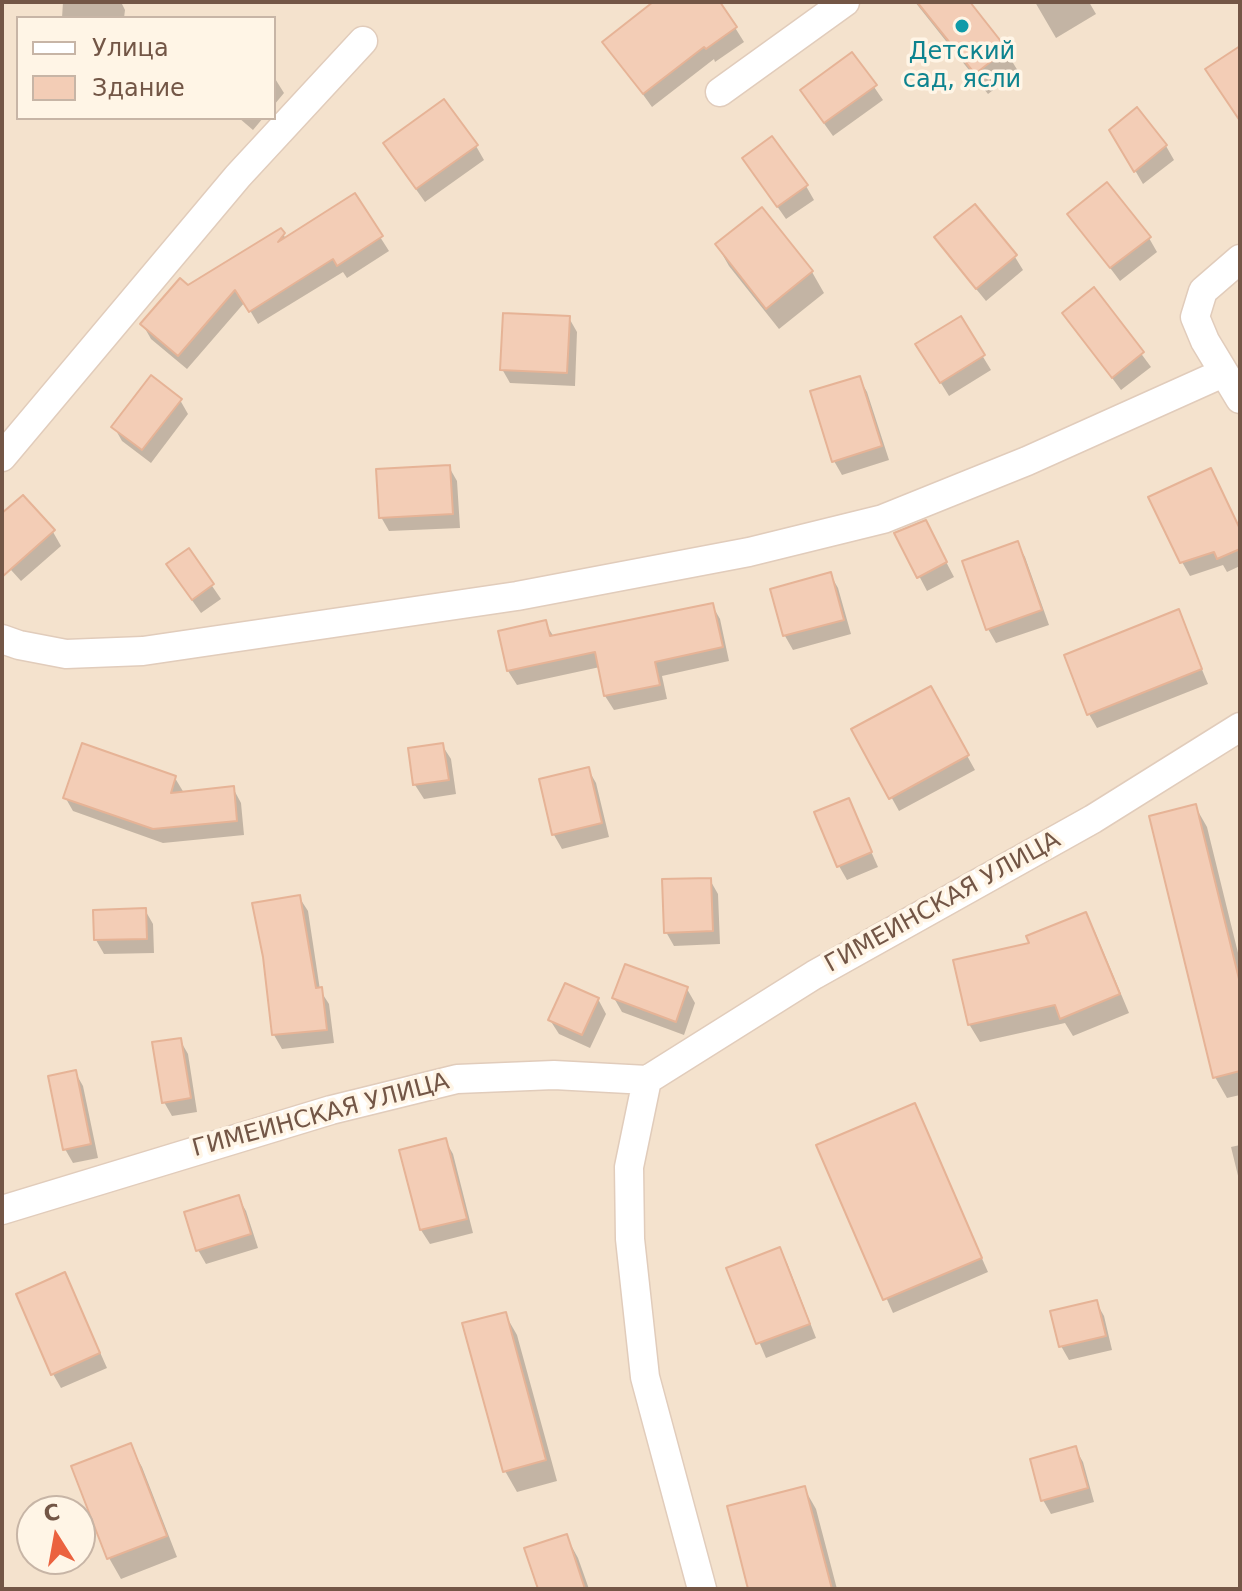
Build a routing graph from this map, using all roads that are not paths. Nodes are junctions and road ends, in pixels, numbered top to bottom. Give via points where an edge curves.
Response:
1 (845, 2) edge
2 (363, 41) dead end
3 (720, 92) dead end
4 (1240, 259) edge
5 (1223, 373) junction
6 (1240, 399) edge
7 (2, 457) edge
8 (2, 639) edge
9 (1240, 727) edge
10 (647, 1080) junction
11 (2, 1210) edge
12 (702, 1589) edge

1 - 3 street
2 - 7 street via 238,176
4 - 5 street via 1203,291 1195,317
5 - 6 street
5 - 8 street via 883,519 749,552 517,596 143,651 66,654
9 - 10 street, ГИМЕИНСКАЯ УЛИЦА via 1080,827 814,975
10 - 11 street, ГИМЕИНСКАЯ УЛИЦА via 554,1075 457,1079 331,1110
10 - 12 street via 629,1167 630,1239 645,1377

